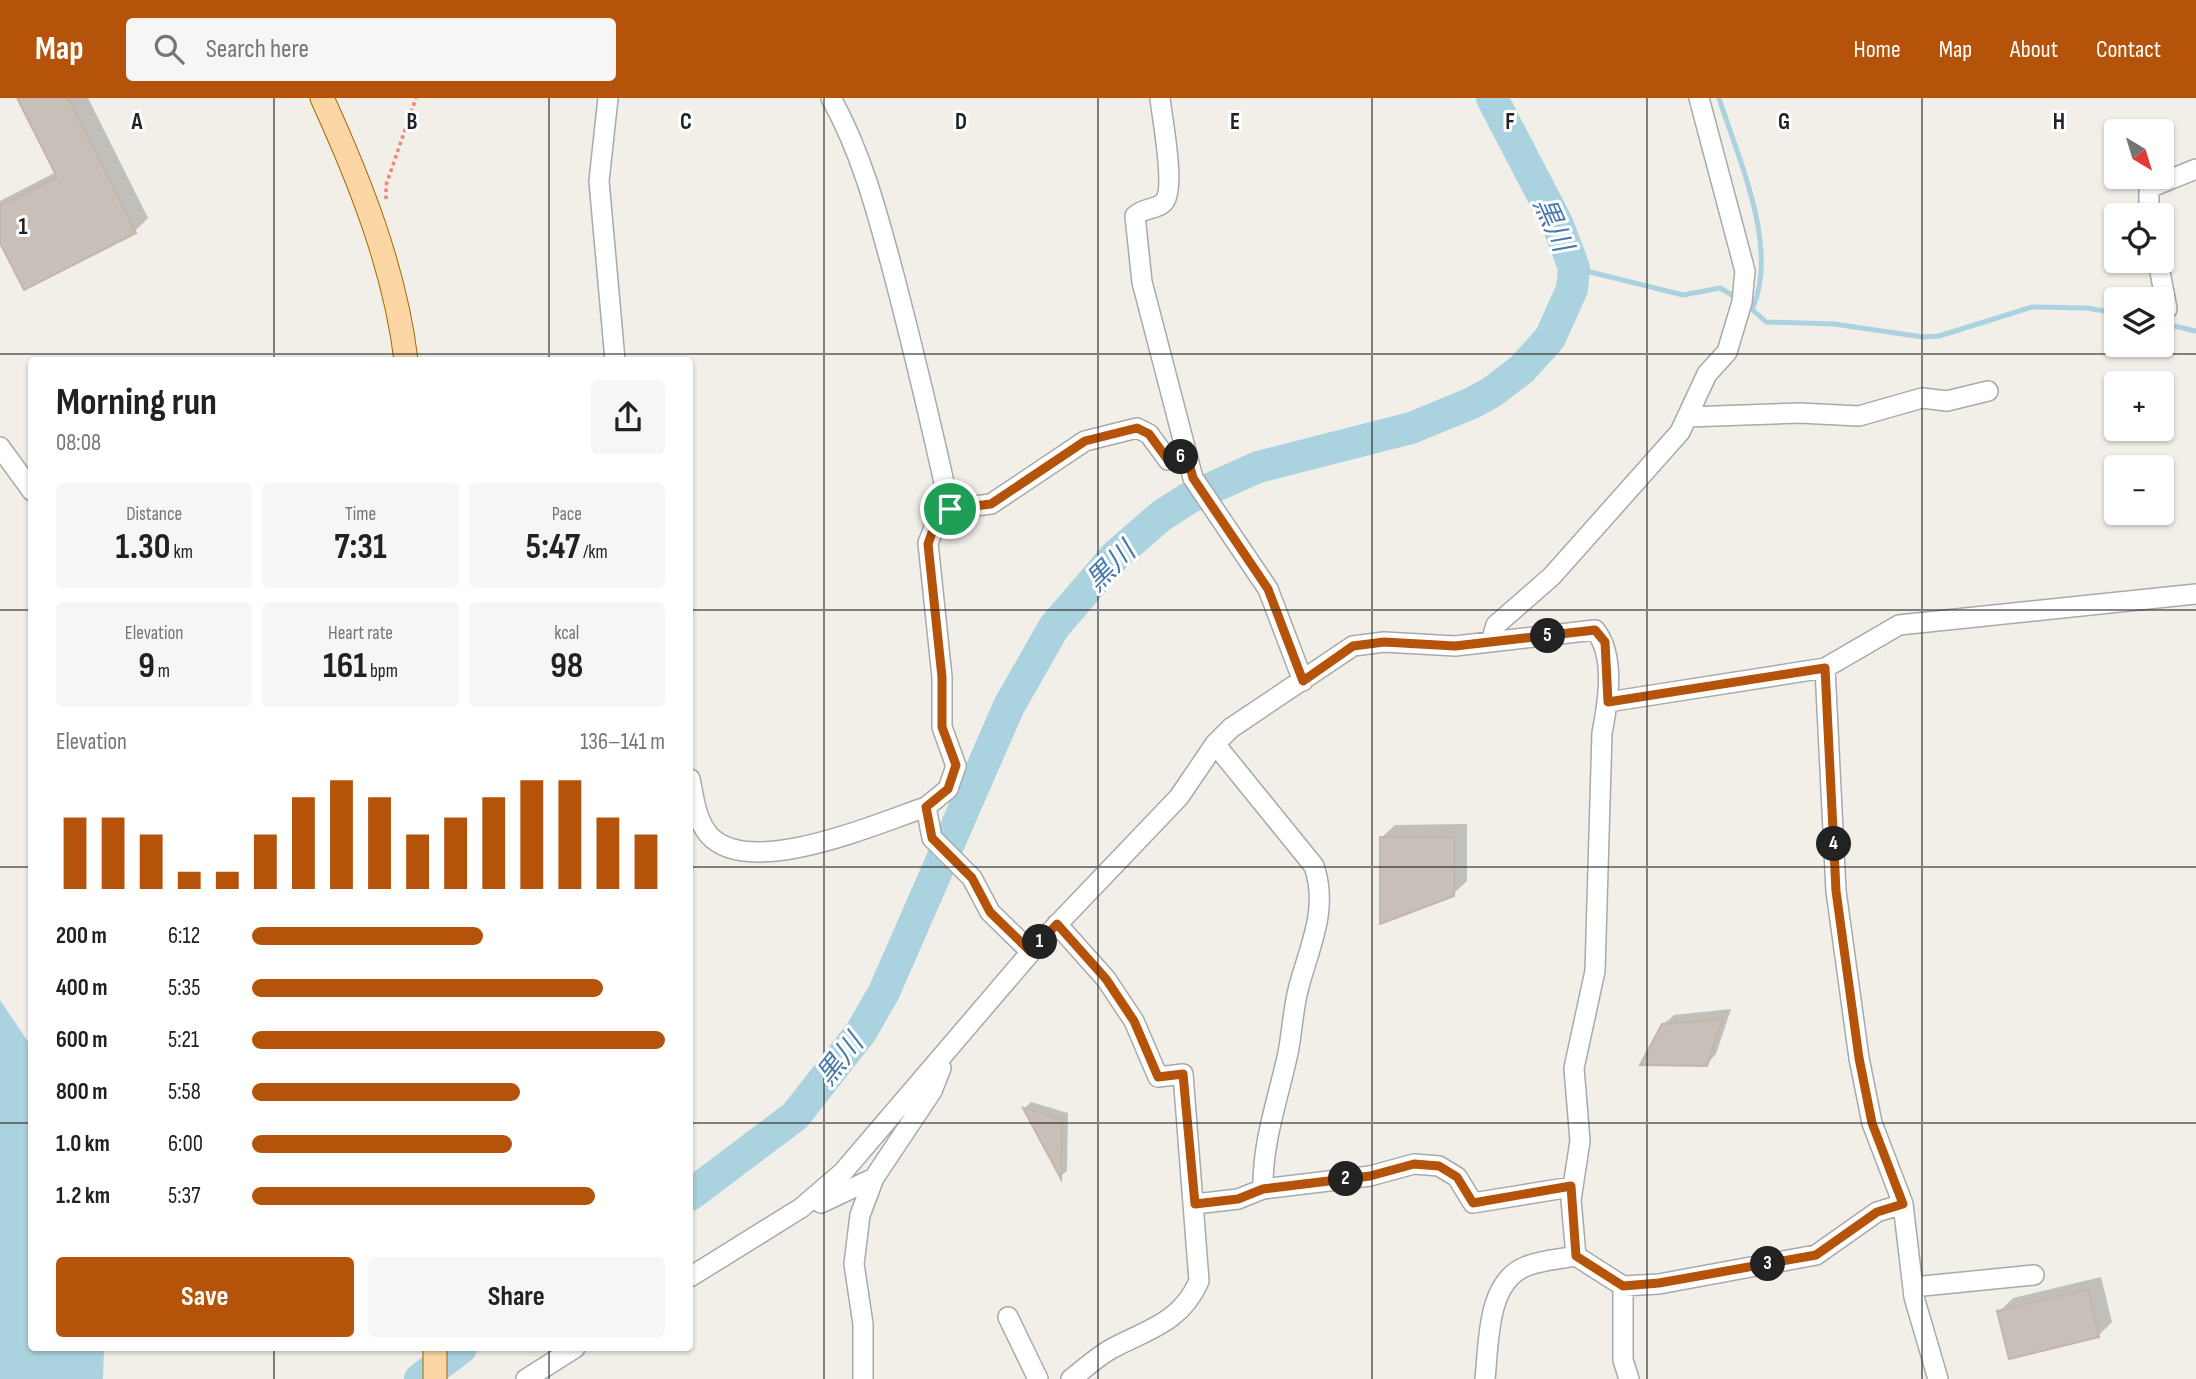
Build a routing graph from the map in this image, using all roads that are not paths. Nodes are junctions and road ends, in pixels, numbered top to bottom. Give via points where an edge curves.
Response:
1 (322, 98) edge
2 (608, 98) edge
3 (831, 98) edge
4 (1160, 98) edge
5 (1699, 98) edge
6 (2196, 169) edge
7 (2149, 203) edge
8 (405, 357) edge
9 (615, 357) edge
10 (1988, 391) dead end
11 (1687, 418) junction
12 (0, 447) edge
13 (1187, 456) junction
14 (28, 486) edge
15 (950, 509) junction
16 (2196, 594) edge
17 (1490, 642) junction
18 (1825, 668) junction
19 (1303, 681) junction
20 (1608, 702) junction
21 (1215, 744) junction
22 (693, 792) edge
23 (926, 807) junction
24 (1057, 924) junction
25 (1031, 952) junction
26 (938, 1063) junction
27 (874, 1178) junction
28 (1571, 1186) junction
29 (1263, 1189) junction
30 (814, 1197) junction
31 (1195, 1204) junction
32 (1903, 1204) junction
33 (1576, 1256) junction
34 (693, 1275) edge
35 (2034, 1275) dead end
36 (1623, 1286) junction
37 (1913, 1287) junction
38 (1008, 1317) dead end
39 (435, 1351) edge
40 (570, 1351) edge
41 (435, 1379) edge
42 (526, 1379) edge
43 (863, 1379) edge
44 (1038, 1379) edge
45 (1071, 1379) edge
46 (1485, 1379) edge
47 (1629, 1379) edge
48 (1938, 1379) edge

1 - 8 main road via 359,179 382,253
2 - 9 street via 599,181
3 - 15 street via 853,139 869,186 927,399
4 - 13 street via 1167,198 1159,206 1138,212 1135,221 1142,282
5 - 11 street via 1741,253 1745,287 1727,352 1707,374
6 - 7 street via 2149,188
10 - 11 street via 1947,401 1922,398 1859,416 1799,413
11 - 17 street via 1680,432 1552,576 1496,625
12 - 14 street
13 - 15 street via 1168,460 1149,434 1137,428 1085,441 991,504
13 - 19 street via 1193,478 1268,589
15 - 23 street via 935,524 928,544 942,677 942,727 956,765 948,789
16 - 18 street via 1899,625
17 - 19 street via 1353,646
17 - 20 street via 1595,630 1605,642
18 - 20 street
18 - 32 street via 1836,891 1859,1058 1872,1123
19 - 21 street via 1231,728
20 - 28 street via 1602,733 1595,971 1574,1068 1580,1140
21 - 24 street via 1179,797
21 - 29 street via 1314,866 1321,886 1320,914 1262,1155
22 - 23 street via 708,834 719,843 746,851 793,848
23 - 25 street via 932,838 972,878 990,912
24 - 25 street
24 - 31 street via 1106,979 1134,1021 1158,1077 1183,1074
25 - 26 street
26 - 27 street via 942,1070 932,1091
26 - 30 street via 843,1172
27 - 30 street via 821,1203
27 - 43 street via 860,1215 854,1264 863,1324
28 - 29 street via 1473,1203 1457,1177 1439,1166 1414,1164 1370,1176
28 - 33 street
29 - 31 street via 1238,1199
30 - 34 street
31 - 45 street via 1199,1281 1194,1292 1166,1323 1109,1350
32 - 36 street via 1877,1212 1816,1255
32 - 37 street
33 - 36 street
33 - 46 street via 1526,1266 1511,1276 1498,1294
35 - 37 street
36 - 47 street via 1623,1360
37 - 48 street
38 - 44 street
39 - 41 main road
40 - 42 street

